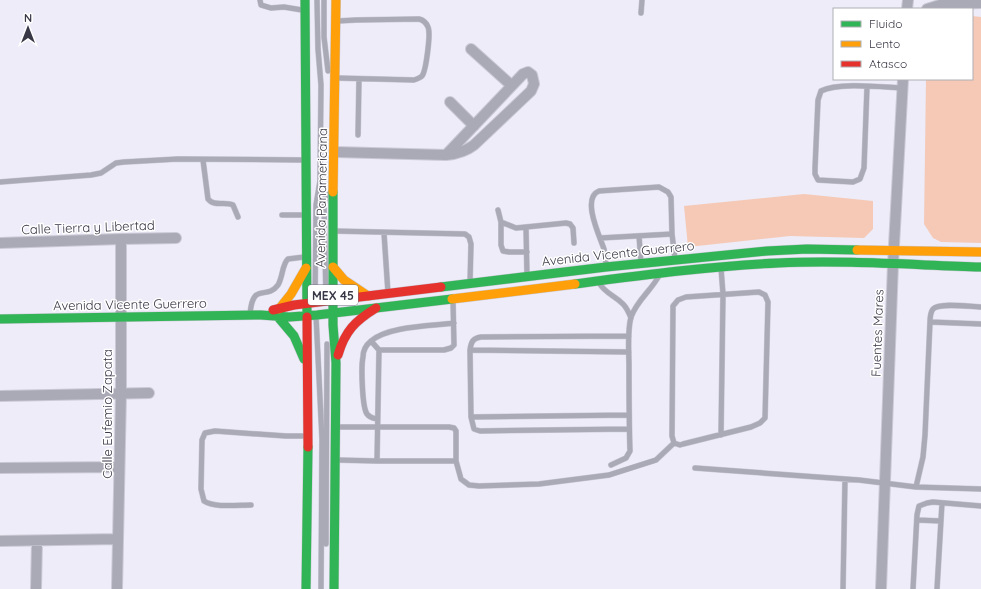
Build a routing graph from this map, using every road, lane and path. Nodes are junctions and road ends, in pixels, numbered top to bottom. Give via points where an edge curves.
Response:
1 (260, 0) edge
2 (305, 0) edge
3 (317, 0) edge
4 (324, 0) edge
5 (336, 0) edge
6 (642, 0) edge
7 (981, 3) edge
8 (930, 8) edge
9 (305, 10) junction
10 (641, 13) dead end
11 (336, 21) junction
12 (472, 49) dead end
13 (336, 78) junction
14 (359, 79) junction
15 (902, 84) edge
16 (511, 85) junction
17 (867, 87) junction
18 (450, 102) dead end
19 (474, 126) junction
20 (358, 135) dead end
21 (335, 152) junction
22 (446, 155) junction
23 (203, 160) junction
24 (305, 160) junction
25 (0, 182) edge
26 (498, 210) dead end
27 (282, 215) dead end
28 (306, 215) junction
29 (238, 216) dead end
30 (501, 222) junction
31 (526, 228) junction
32 (333, 231) junction
33 (384, 233) junction
34 (672, 234) junction
35 (639, 236) junction
36 (176, 238) dead end
37 (600, 238) junction
38 (121, 239) junction
39 (0, 243) edge
40 (574, 244) dead end
41 (894, 250) junction
42 (527, 252) junction
43 (981, 252) edge
44 (307, 257) junction
45 (675, 260) junction
46 (642, 264) junction
47 (893, 264) junction
48 (307, 267) junction
49 (333, 267) junction
50 (606, 267) junction
51 (721, 267) junction
52 (981, 267) edge
53 (660, 274) junction
54 (527, 277) junction
55 (598, 281) junction
56 (470, 284) junction
57 (388, 294) junction
58 (723, 294) junction
59 (368, 296) junction
60 (453, 299) junction
61 (329, 300) junction
62 (311, 303) junction
63 (981, 307) edge
64 (376, 308) junction
65 (278, 313) junction
66 (330, 313) junction
67 (250, 315) junction
68 (311, 315) junction
69 (120, 317) junction
70 (631, 318) junction
71 (0, 319) edge
72 (930, 322) junction
73 (454, 323) junction
74 (981, 324) edge
75 (327, 325) dead end
76 (629, 336) junction
77 (327, 341) dead end
78 (371, 341) junction
79 (379, 350) junction
80 (470, 350) junction
81 (629, 352) junction
82 (336, 363) junction
83 (307, 366) junction
84 (120, 393) junction
85 (149, 393) dead end
86 (0, 396) edge
87 (629, 415) junction
88 (471, 416) junction
89 (377, 419) junction
90 (335, 427) junction
91 (377, 427) junction
92 (629, 429) junction
93 (721, 435) junction
94 (308, 436) junction
95 (674, 442) junction
96 (335, 460) junction
97 (377, 461) junction
98 (456, 461) junction
99 (611, 465) dead end
100 (119, 467) junction
101 (0, 468) edge
102 (695, 468) dead end
103 (845, 479) junction
104 (885, 484) junction
105 (916, 487) junction
106 (981, 489) edge
107 (942, 503) junction
108 (250, 505) dead end
109 (981, 506) edge
110 (917, 520) junction
111 (941, 521) junction
112 (118, 539) junction
113 (0, 541) edge
114 (37, 541) junction
115 (36, 589) edge
116 (117, 589) edge
117 (306, 589) edge
118 (321, 589) edge
119 (326, 589) edge
120 (334, 589) edge
121 (843, 589) edge
122 (881, 589) edge
123 (913, 589) edge
124 (938, 589) edge

1 - 9 lane via 261,5 266,7
2 - 9 main road, Avenida Panamericana / MEX 45
3 - 62 lane via 321,85 320,181 316,205
4 - 61 lane via 324,37 329,87 328,183 324,205
5 - 11 main road, Avenida Panamericana / MEX 45
6 - 10 lane
7 - 8 street via 943,4
9 - 24 main road, Avenida Panamericana / MEX 45
11 - 13 main road, Avenida Panamericana / MEX 45
11 - 14 lane via 419,19 428,26 425,68 422,76 414,80
12 - 16 street
13 - 14 lane
13 - 21 main road, Avenida Panamericana / MEX 45
14 - 20 lane
15 - 17 lane
15 - 41 street, Fuentes Mares
16 - 19 street
16 - 22 street via 523,74 528,72 532,75 534,84 531,91 474,145 459,154
17 - 17 lane via 829,88 821,91 815,168 818,180 853,182 860,179 864,168
18 - 19 street
19 - 22 street
21 - 22 street
21 - 32 main road, Avenida Panamericana / MEX 45
23 - 24 lane
23 - 25 lane via 124,162 116,163 91,176
23 - 29 lane via 208,199 214,204 234,205
24 - 28 main road, Avenida Panamericana / MEX 45
26 - 30 lane
27 - 28 lane
28 - 44 main road, Avenida Panamericana / MEX 45
30 - 31 lane via 516,228
30 - 42 lane via 503,251
31 - 40 lane via 568,224 573,228
31 - 42 lane
32 - 33 lane
32 - 49 main road, Avenida Panamericana / MEX 45
33 - 56 lane via 465,234 471,244
33 - 57 lane
34 - 35 lane
34 - 37 lane via 671,197 664,189 659,187 600,190 592,199 595,227
34 - 45 lane
35 - 37 lane
35 - 46 lane
36 - 38 street, Calle Tierra y Libertad
37 - 50 lane
38 - 39 street, Calle Tierra y Libertad
38 - 69 street, Calle Eufemio Zapata
41 - 43 main road, Avenida Vicente Guerrero
41 - 45 main road, Avenida Vicente Guerrero via 787,250
41 - 47 street, Fuentes Mares
42 - 54 lane
44 - 48 main road, Avenida Panamericana / MEX 45
44 - 67 lane via 288,258 277,286 256,295 252,300
45 - 46 main road, Avenida Vicente Guerrero
46 - 50 main road, Avenida Vicente Guerrero
47 - 51 main road, Avenida Vicente Guerrero via 798,262
47 - 52 main road, Avenida Vicente Guerrero
47 - 104 street, Fuentes Mares
48 - 62 main road, Avenida Panamericana / MEX 45
48 - 65 main road
49 - 59 main road via 342,280
49 - 61 main road, Avenida Panamericana / MEX 45
50 - 54 main road, Avenida Vicente Guerrero
51 - 53 main road, Avenida Vicente Guerrero
51 - 58 lane
53 - 55 main road, Avenida Vicente Guerrero
53 - 70 lane
54 - 56 main road, Avenida Vicente Guerrero
55 - 60 main road, Avenida Vicente Guerrero
55 - 70 lane via 604,290 622,303
56 - 57 main road, Avenida Vicente Guerrero
57 - 59 main road, Avenida Vicente Guerrero
58 - 93 lane
58 - 93 lane via 762,292 767,297 768,307 765,418 757,425
58 - 95 lane via 686,297 678,300 673,306
59 - 61 main road, Avenida Vicente Guerrero
60 - 64 main road, Avenida Vicente Guerrero
60 - 73 lane
61 - 62 main road, Avenida Vicente Guerrero
61 - 66 main road, Avenida Panamericana / MEX 45
62 - 65 main road, Avenida Vicente Guerrero
62 - 68 main road, Avenida Panamericana / MEX 45
63 - 72 lane via 936,307
64 - 66 main road, Avenida Vicente Guerrero
64 - 82 main road via 361,316 348,330 341,342
65 - 67 main road, Avenida Vicente Guerrero
65 - 68 main road, Avenida Vicente Guerrero
65 - 83 main road via 298,342
66 - 68 main road, Avenida Vicente Guerrero
66 - 75 lane
66 - 82 main road, Avenida Panamericana / MEX 45
67 - 69 main road, Avenida Vicente Guerrero
68 - 83 main road, Avenida Panamericana / MEX 45
68 - 118 lane via 322,439
69 - 71 main road, Avenida Vicente Guerrero
69 - 84 street, Calle Eufemio Zapata
70 - 76 lane
72 - 74 lane
72 - 105 lane via 925,435
73 - 78 lane via 396,330
73 - 79 lane via 454,345 451,348
76 - 80 lane via 481,336 473,340
76 - 81 lane
77 - 119 lane
78 - 79 lane
78 - 89 lane via 362,357 364,404 370,418
79 - 89 lane
80 - 81 lane
80 - 88 lane
81 - 87 lane
82 - 90 main road, Avenida Panamericana / MEX 45
83 - 94 main road, Avenida Panamericana / MEX 45
84 - 85 street
84 - 86 street
84 - 100 street, Calle Eufemio Zapata
87 - 88 lane
87 - 92 lane
88 - 92 lane via 474,428 480,431
89 - 91 lane
90 - 91 lane
90 - 96 main road, Avenida Panamericana / MEX 45
91 - 97 lane
91 - 98 lane via 454,428
92 - 99 lane via 630,451 626,458
93 - 95 lane via 683,444
94 - 108 lane via 214,431 205,433 202,440 201,489 204,501 214,505
94 - 117 main road, Avenida Panamericana / MEX 45
95 - 98 lane via 651,463 609,475 539,484 469,485 461,479
96 - 97 lane
96 - 120 main road, Avenida Panamericana / MEX 45
97 - 98 lane
100 - 101 street
100 - 112 street, Calle Eufemio Zapata
102 - 103 lane
103 - 104 lane
103 - 121 lane
104 - 105 lane
104 - 122 street, Fuentes Mares
105 - 106 lane
107 - 109 lane
107 - 110 lane via 922,504 918,510
107 - 111 lane
110 - 111 lane
110 - 123 lane
111 - 124 lane
112 - 114 street
112 - 116 street, Calle Eufemio Zapata
113 - 114 street
114 - 115 street

